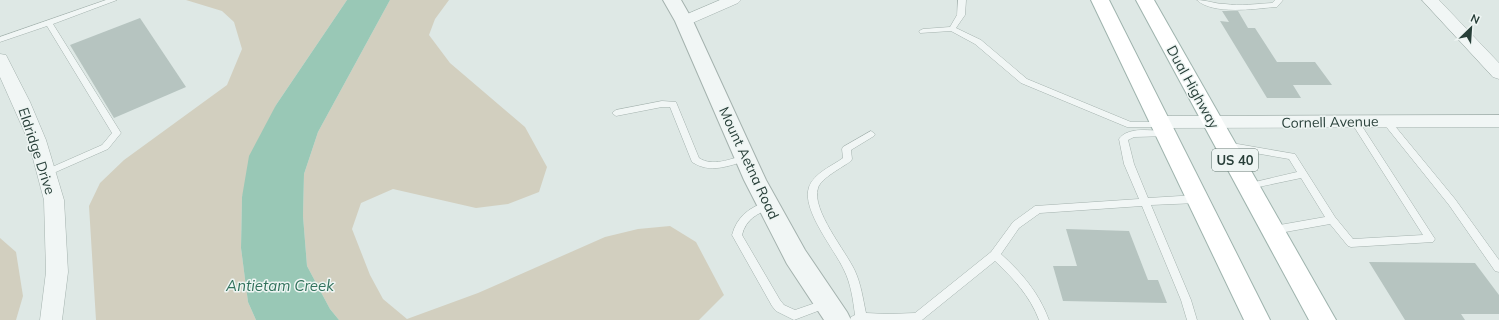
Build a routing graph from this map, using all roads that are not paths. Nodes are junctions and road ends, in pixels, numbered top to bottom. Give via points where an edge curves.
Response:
1 (113, 0) edge
2 (672, 0) edge
3 (733, 0) edge
4 (962, 0) edge
5 (1100, 0) edge
6 (1145, 0) edge
7 (1201, 0) edge
8 (1279, 0) edge
9 (1430, 0) edge
10 (684, 21) junction
11 (49, 23) junction
12 (952, 30) junction
13 (923, 31) dead end
14 (0, 40) edge
15 (0, 59) edge
16 (1499, 72) edge
17 (616, 113) dead end
18 (1499, 121) edge
19 (1355, 122) junction
20 (1387, 122) junction
21 (1214, 123) junction
22 (1163, 127) junction
23 (871, 134) dead end
24 (1226, 145) junction
25 (745, 158) junction
26 (46, 173) junction
27 (1304, 174) junction
28 (1249, 186) junction
29 (1198, 199) junction
30 (1146, 203) junction
31 (768, 205) junction
32 (1332, 220) junction
33 (1274, 230) junction
34 (995, 256) junction
35 (1499, 268) edge
36 (1241, 288) junction
37 (832, 312) edge
38 (858, 318) edge
39 (892, 319) edge
40 (52, 320) edge
41 (1044, 320) edge
42 (1192, 320) edge
43 (1249, 320) edge
44 (1257, 320) edge
45 (1323, 320) edge

1 - 11 lane
2 - 10 street, Mount Aetna Road
3 - 10 street
4 - 12 lane via 961,15
5 - 22 main road
6 - 21 main road, Dual Highway / US 40
7 - 8 lane via 1214,6 1274,5
9 - 16 street
10 - 25 street, Mount Aetna Road
11 - 14 lane
11 - 26 lane via 117,134 105,147
12 - 13 lane
12 - 22 lane via 978,42 1024,82 1130,125
15 - 26 street, Eldridge Drive via 37,140
17 - 25 lane via 673,104 695,160 700,164 712,166
18 - 20 street, Cornell Avenue
19 - 20 street, Cornell Avenue
19 - 21 street, Cornell Avenue
19 - 32 lane via 1430,239 1351,243
20 - 35 lane via 1452,202
21 - 22 street, Cornell Avenue
21 - 24 main road, Dual Highway / US 40
22 - 29 main road
22 - 30 lane via 1123,139 1129,164
23 - 38 lane via 846,149 848,160 820,179 812,188 816,212 849,270 855,287
24 - 27 lane via 1292,156
24 - 28 main road, Dual Highway / US 40
25 - 31 street, Mount Aetna Road
26 - 40 street, Eldridge Drive via 54,200 57,272
27 - 28 lane
27 - 32 lane
28 - 33 main road, Dual Highway / US 40
29 - 30 lane
29 - 36 main road
30 - 34 lane via 1038,209 1016,225
30 - 42 lane
31 - 37 street, Mount Aetna Road via 796,257
31 - 37 lane via 744,219 738,226 737,235 776,303 794,315
32 - 33 lane
33 - 45 main road, Dual Highway / US 40
34 - 39 lane via 917,318
34 - 41 lane via 1018,275 1040,306
36 - 43 lane
36 - 44 main road
38 - 39 lane

